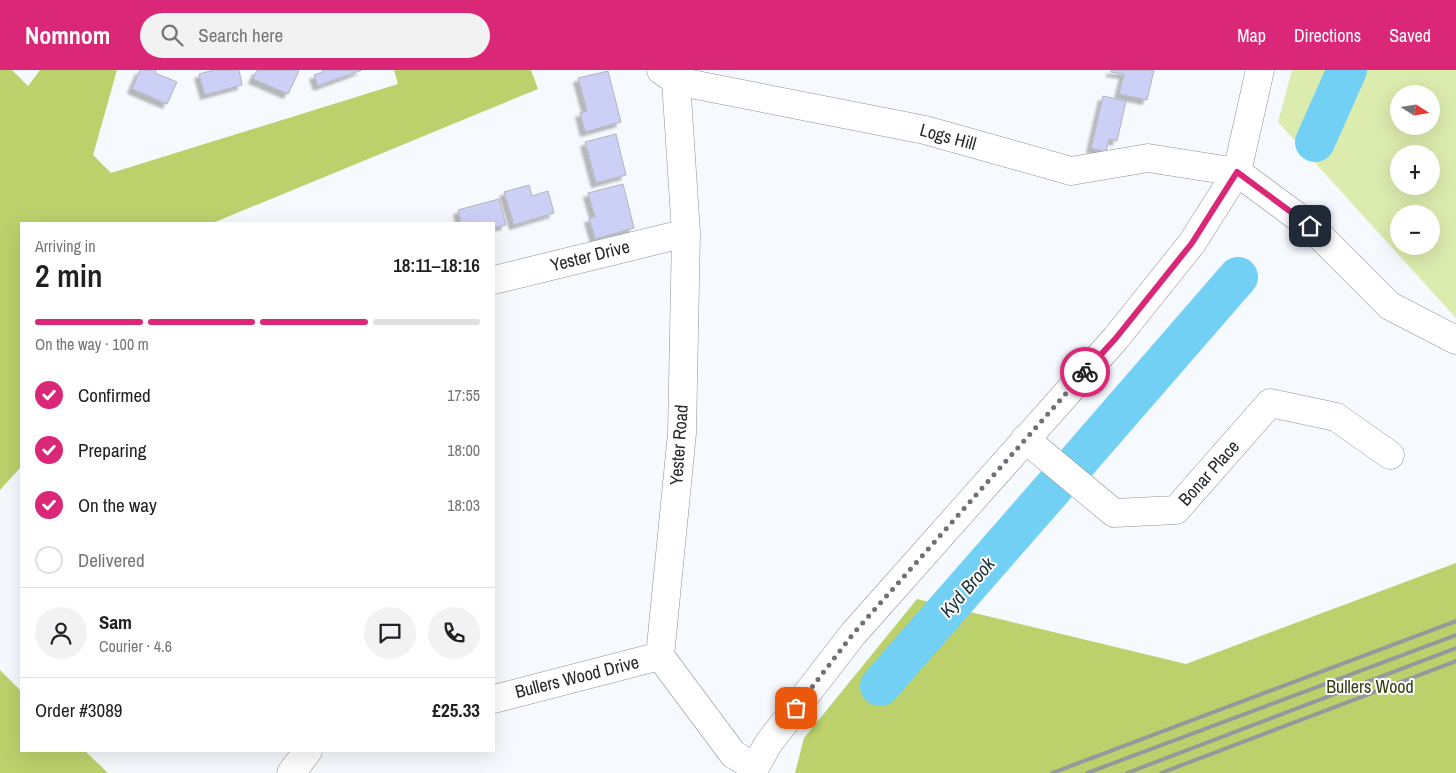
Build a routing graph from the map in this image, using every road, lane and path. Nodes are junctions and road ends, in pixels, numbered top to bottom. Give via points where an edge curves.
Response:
1 (1260, 70) edge
2 (668, 76) edge
3 (1237, 172) junction
4 (686, 232) junction
5 (495, 280) edge
6 (1456, 340) edge
7 (1025, 439) junction
8 (1390, 455) dead end
9 (660, 656) junction
10 (495, 699) edge
11 (307, 752) edge
12 (753, 770) edge
13 (291, 773) edge

1 - 3 street
2 - 3 street, Logs Hill via 924,130 1071,172 1148,158
2 - 4 street, Yester Road
3 - 6 street via 1310,226 1390,306
3 - 7 street via 1192,243 1116,338
4 - 5 street, Yester Drive
4 - 9 street, Yester Road via 682,433
7 - 8 street, Bonar Place via 1114,513 1176,510 1270,403 1336,417
7 - 12 street via 853,634 768,744
9 - 10 street, Bullers Wood Drive
9 - 12 street via 734,754
11 - 13 street

